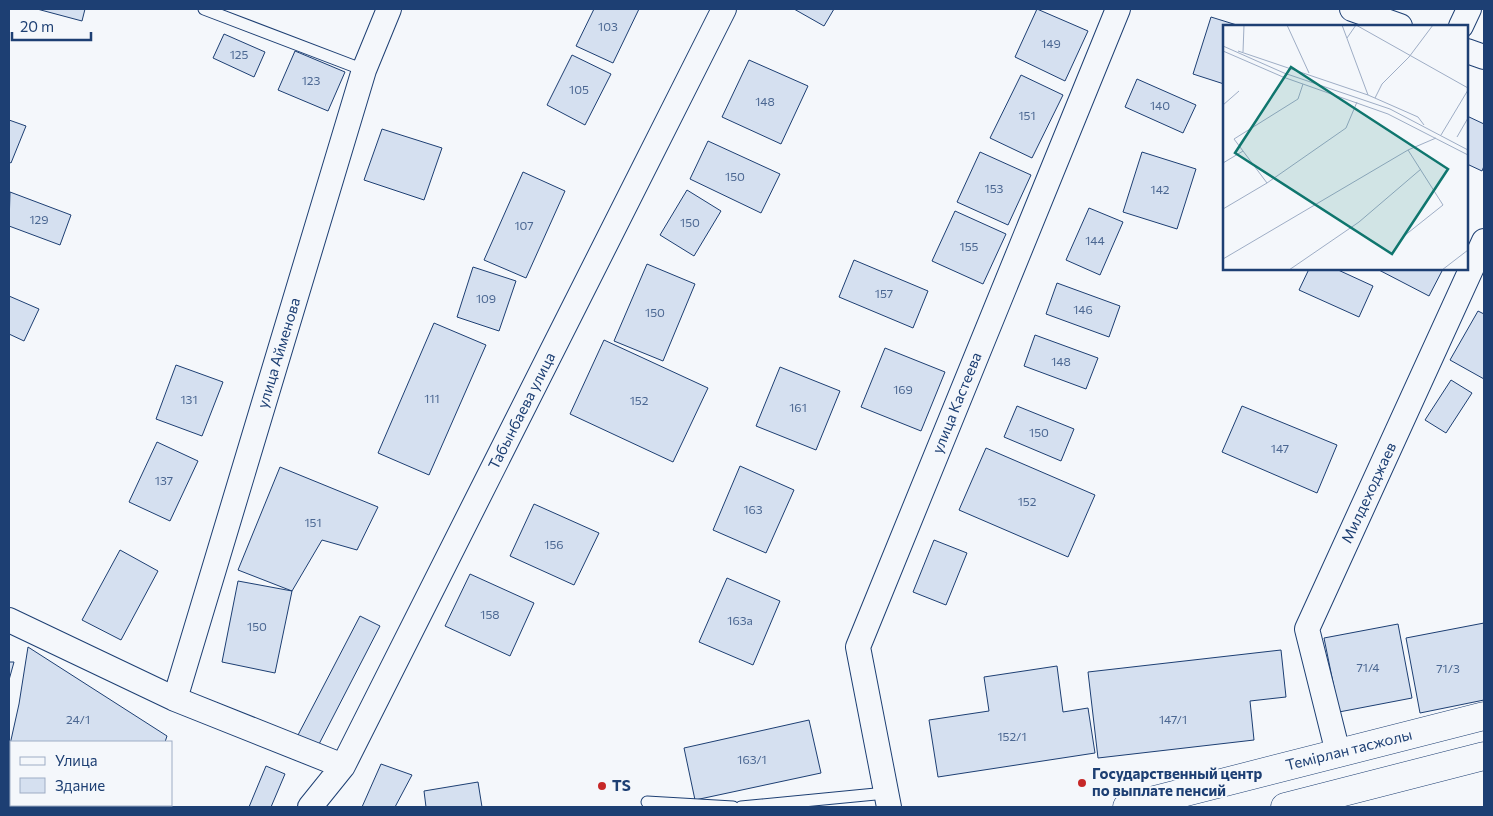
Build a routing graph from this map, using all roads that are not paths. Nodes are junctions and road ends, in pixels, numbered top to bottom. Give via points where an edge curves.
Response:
1 (204, 9) edge
2 (389, 9) edge
3 (724, 9) edge
4 (1118, 9) edge
5 (1352, 9) edge
6 (1469, 9) edge
7 (1397, 25) edge
8 (1461, 25) edge
9 (1468, 51) edge
10 (1484, 57) edge
11 (364, 70) junction
12 (1484, 241) edge
13 (9, 620) edge
14 (175, 699) junction
15 (1484, 716) edge
16 (1338, 753) junction
17 (1484, 756) edge
18 (343, 766) junction
19 (888, 800) edge
20 (647, 802) dead end
21 (310, 807) edge
22 (733, 807) edge
23 (741, 807) edge
24 (1127, 807) edge
25 (1285, 807) edge

1 - 11 lane
2 - 11 street, улица Айменова
3 - 18 street, Табынбаева улица
4 - 19 street, улица Кастеева via 858,647
5 - 7 street
6 - 8 street
9 - 10 street
11 - 14 street, улица Айменова
12 - 16 street, Милдеходжаев via 1307,629
13 - 14 street
14 - 18 street
15 - 16 main road, Темірлан тасжолы
16 - 24 main road, Темірлан тасжолы
17 - 25 main road
18 - 21 street, Табынбаева улица
19 - 23 lane
20 - 22 lane

